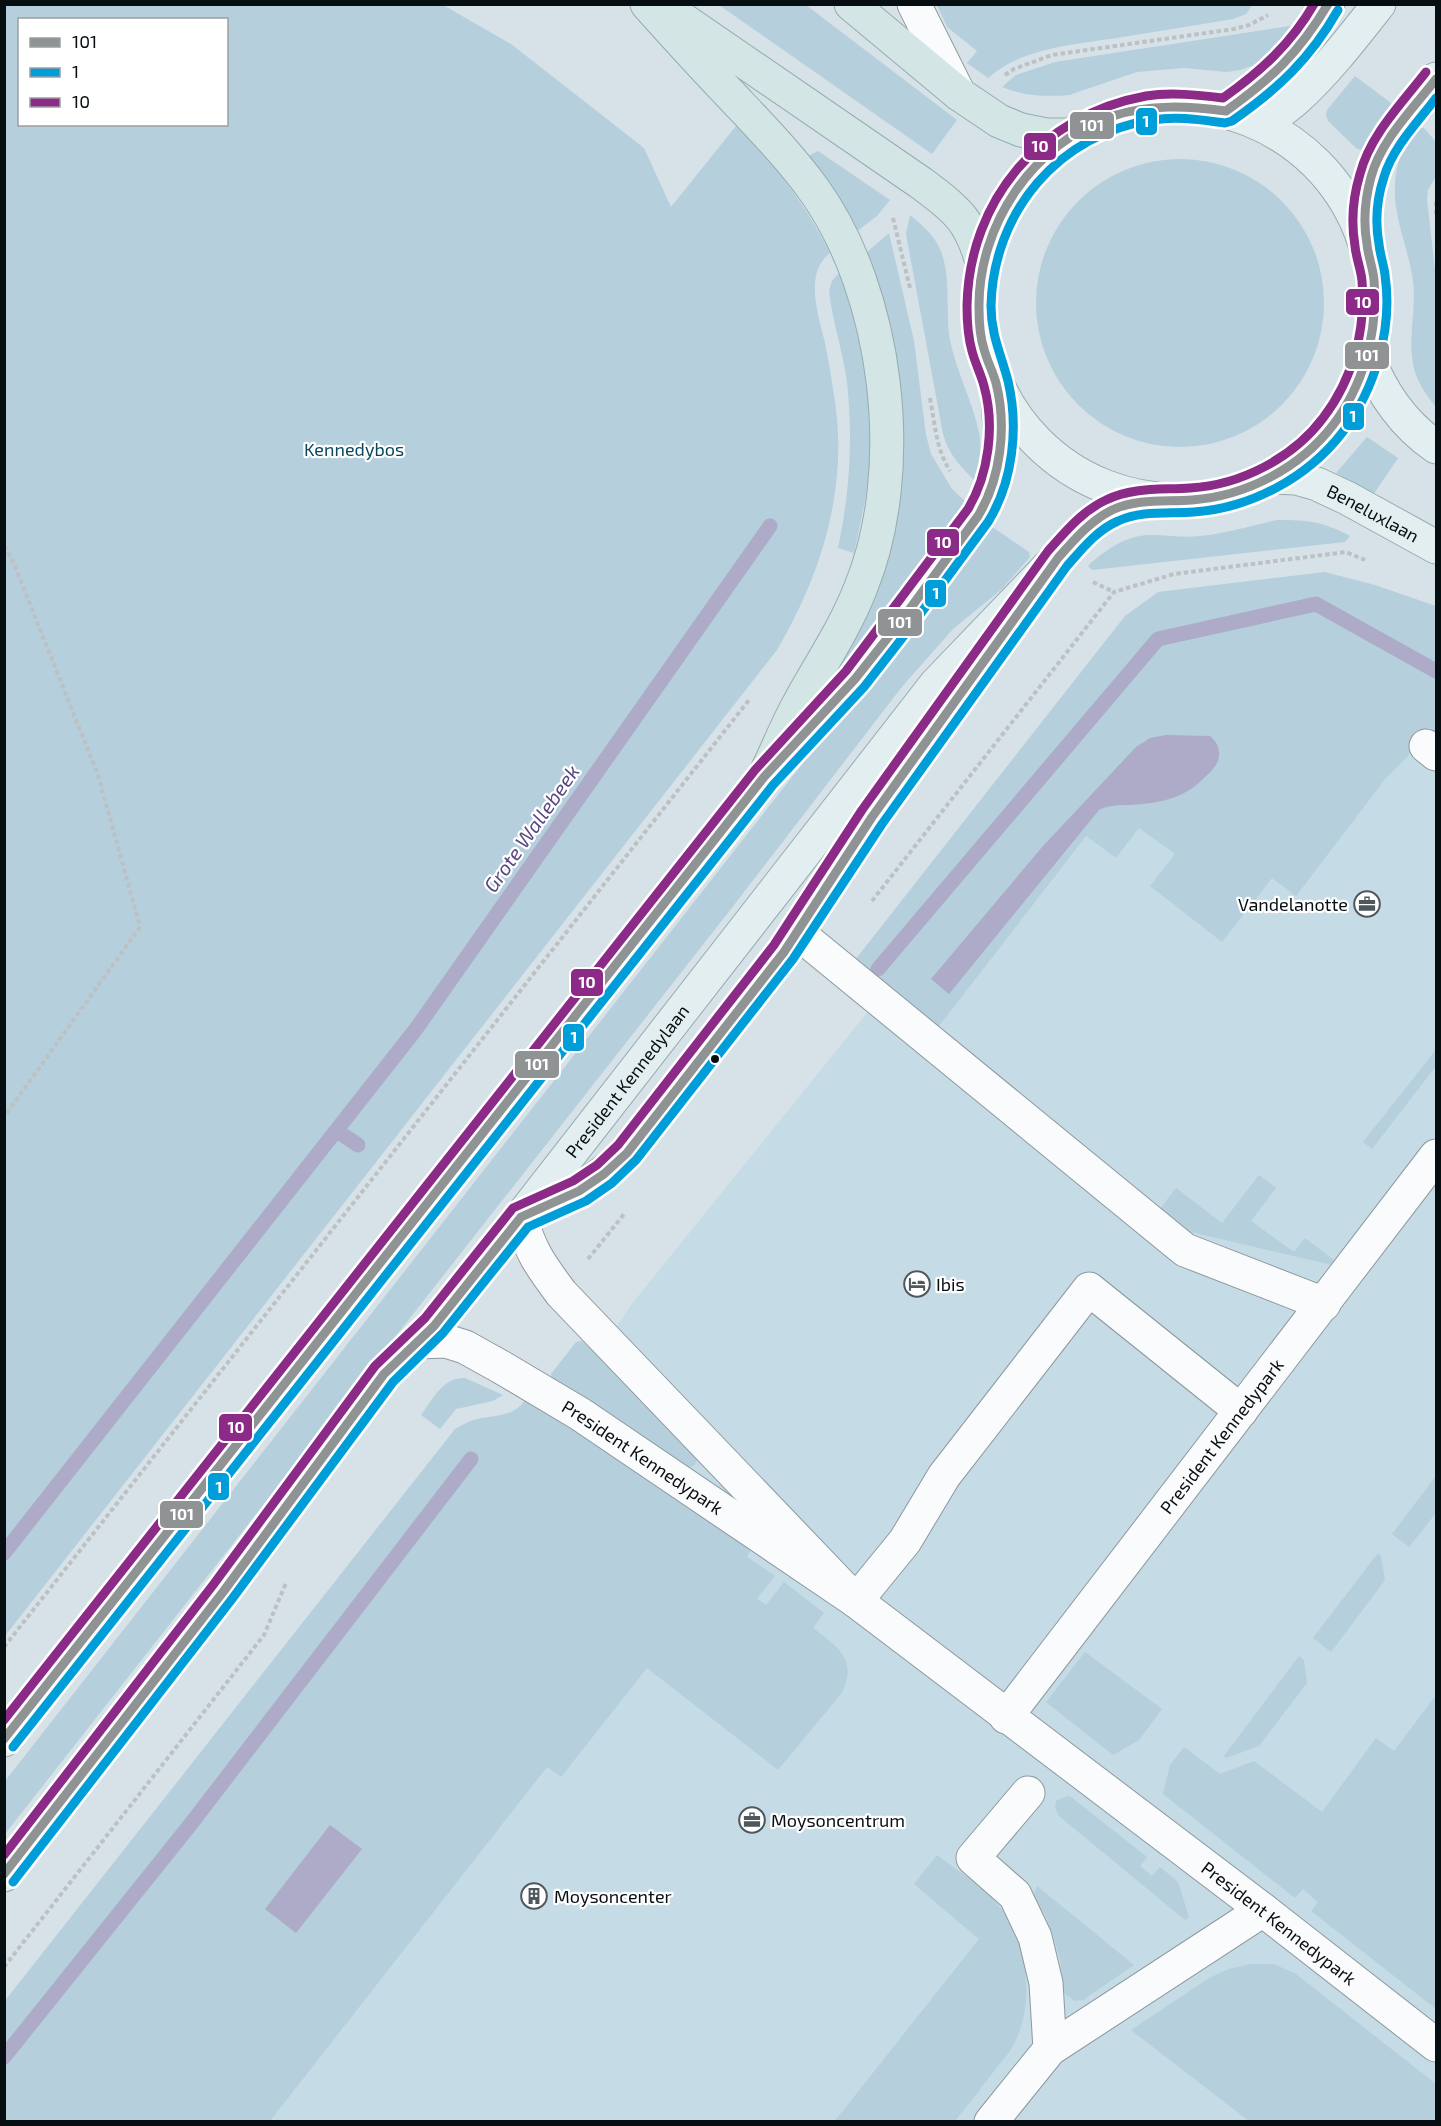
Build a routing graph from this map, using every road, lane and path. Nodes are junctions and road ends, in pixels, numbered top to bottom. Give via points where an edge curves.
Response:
1 (647, 4) edge
2 (660, 4) edge
3 (851, 4) edge
4 (914, 4) edge
5 (1328, 4) edge
6 (1379, 4) edge
7 (1437, 79) edge
8 (959, 94) junction
9 (1226, 111) junction
10 (1263, 124) junction
11 (1072, 135) junction
12 (1437, 202) edge
13 (1437, 216) edge
14 (894, 219) dead end
15 (1365, 240) junction
16 (982, 266) junction
17 (911, 294) dead end
18 (1368, 357) junction
19 (997, 385) junction
20 (930, 397) dead end
21 (1437, 447) edge
22 (1271, 477) junction
23 (1154, 499) junction
24 (985, 504) junction
25 (4, 546) edge
26 (1437, 547) edge
27 (1346, 552) dead end
28 (1058, 558) junction
29 (750, 699) dead end
30 (764, 777) junction
31 (871, 902) dead end
32 (798, 933) junction
33 (4, 1117) edge
34 (1437, 1156) edge
35 (521, 1217) junction
36 (1324, 1304) junction
37 (417, 1342) junction
38 (1241, 1411) junction
39 (286, 1582) dead end
40 (856, 1601) junction
41 (4, 1647) edge
42 (1006, 1717) junction
43 (4, 1740) edge
44 (1028, 1793) dead end
45 (4, 1875) edge
46 (1263, 1910) junction
47 (4, 1967) edge
48 (1437, 2045) edge
49 (1050, 2049) junction
50 (991, 2121) edge

1 - 30 highway via 785,151 816,192 841,236 861,285 875,331 883,379 886,462 876,538 862,585
2 - 16 highway via 955,209 974,237
3 - 8 highway
4 - 8 street
5 - 9 street via 1294,57
6 - 10 main road via 1319,76
7 - 15 main road via 1374,167
8 - 11 highway via 999,121 1022,130
9 - 10 main road
9 - 11 main road via 1186,105 1147,108 1108,118
10 - 15 main road via 1297,145 1326,172 1349,204
11 - 16 main road via 1040,161 1013,192 994,227
12 - 13 path
14 - 17 path
15 - 18 main road via 1375,298
16 - 19 main road via 979,306 983,346
18 - 21 main road via 1391,403
18 - 22 main road via 1353,393 1332,427 1304,456
19 - 23 main road via 1017,420 1052,456 1077,474 1114,490
19 - 24 main road via 1001,445
20 - 24 path via 941,455 954,477
22 - 23 main road via 1234,492 1194,500
22 - 26 main road, Beneluxlaan via 1317,484
23 - 28 main road, President Kennedylaan via 1101,516
24 - 30 main road via 855,680
25 - 33 path via 98,775 140,927
27 - 31 path via 1174,574 1114,592
28 - 32 street via 872,817
28 - 35 main road, President Kennedylaan via 936,684
29 - 41 path
30 - 43 main road
32 - 35 street via 627,1153 579,1191
32 - 36 street via 1185,1250
34 - 36 street, President Kennedypark
35 - 37 main road, President Kennedylaan
35 - 40 street, President Kennedypark via 534,1256 561,1293
36 - 38 street, President Kennedypark
37 - 40 street, President Kennedypark via 446,1341 501,1367 580,1414
37 - 45 main road, President Kennedylaan via 384,1374 223,1592
38 - 40 street via 1089,1289 944,1476 905,1541
38 - 42 street, President Kennedypark
39 - 47 path via 264,1635
40 - 42 street, President Kennedypark
42 - 46 street, President Kennedypark
44 - 49 street via 973,1858 1015,1895 1035,1937 1046,1983
46 - 48 street, President Kennedypark
46 - 49 street
49 - 50 street

